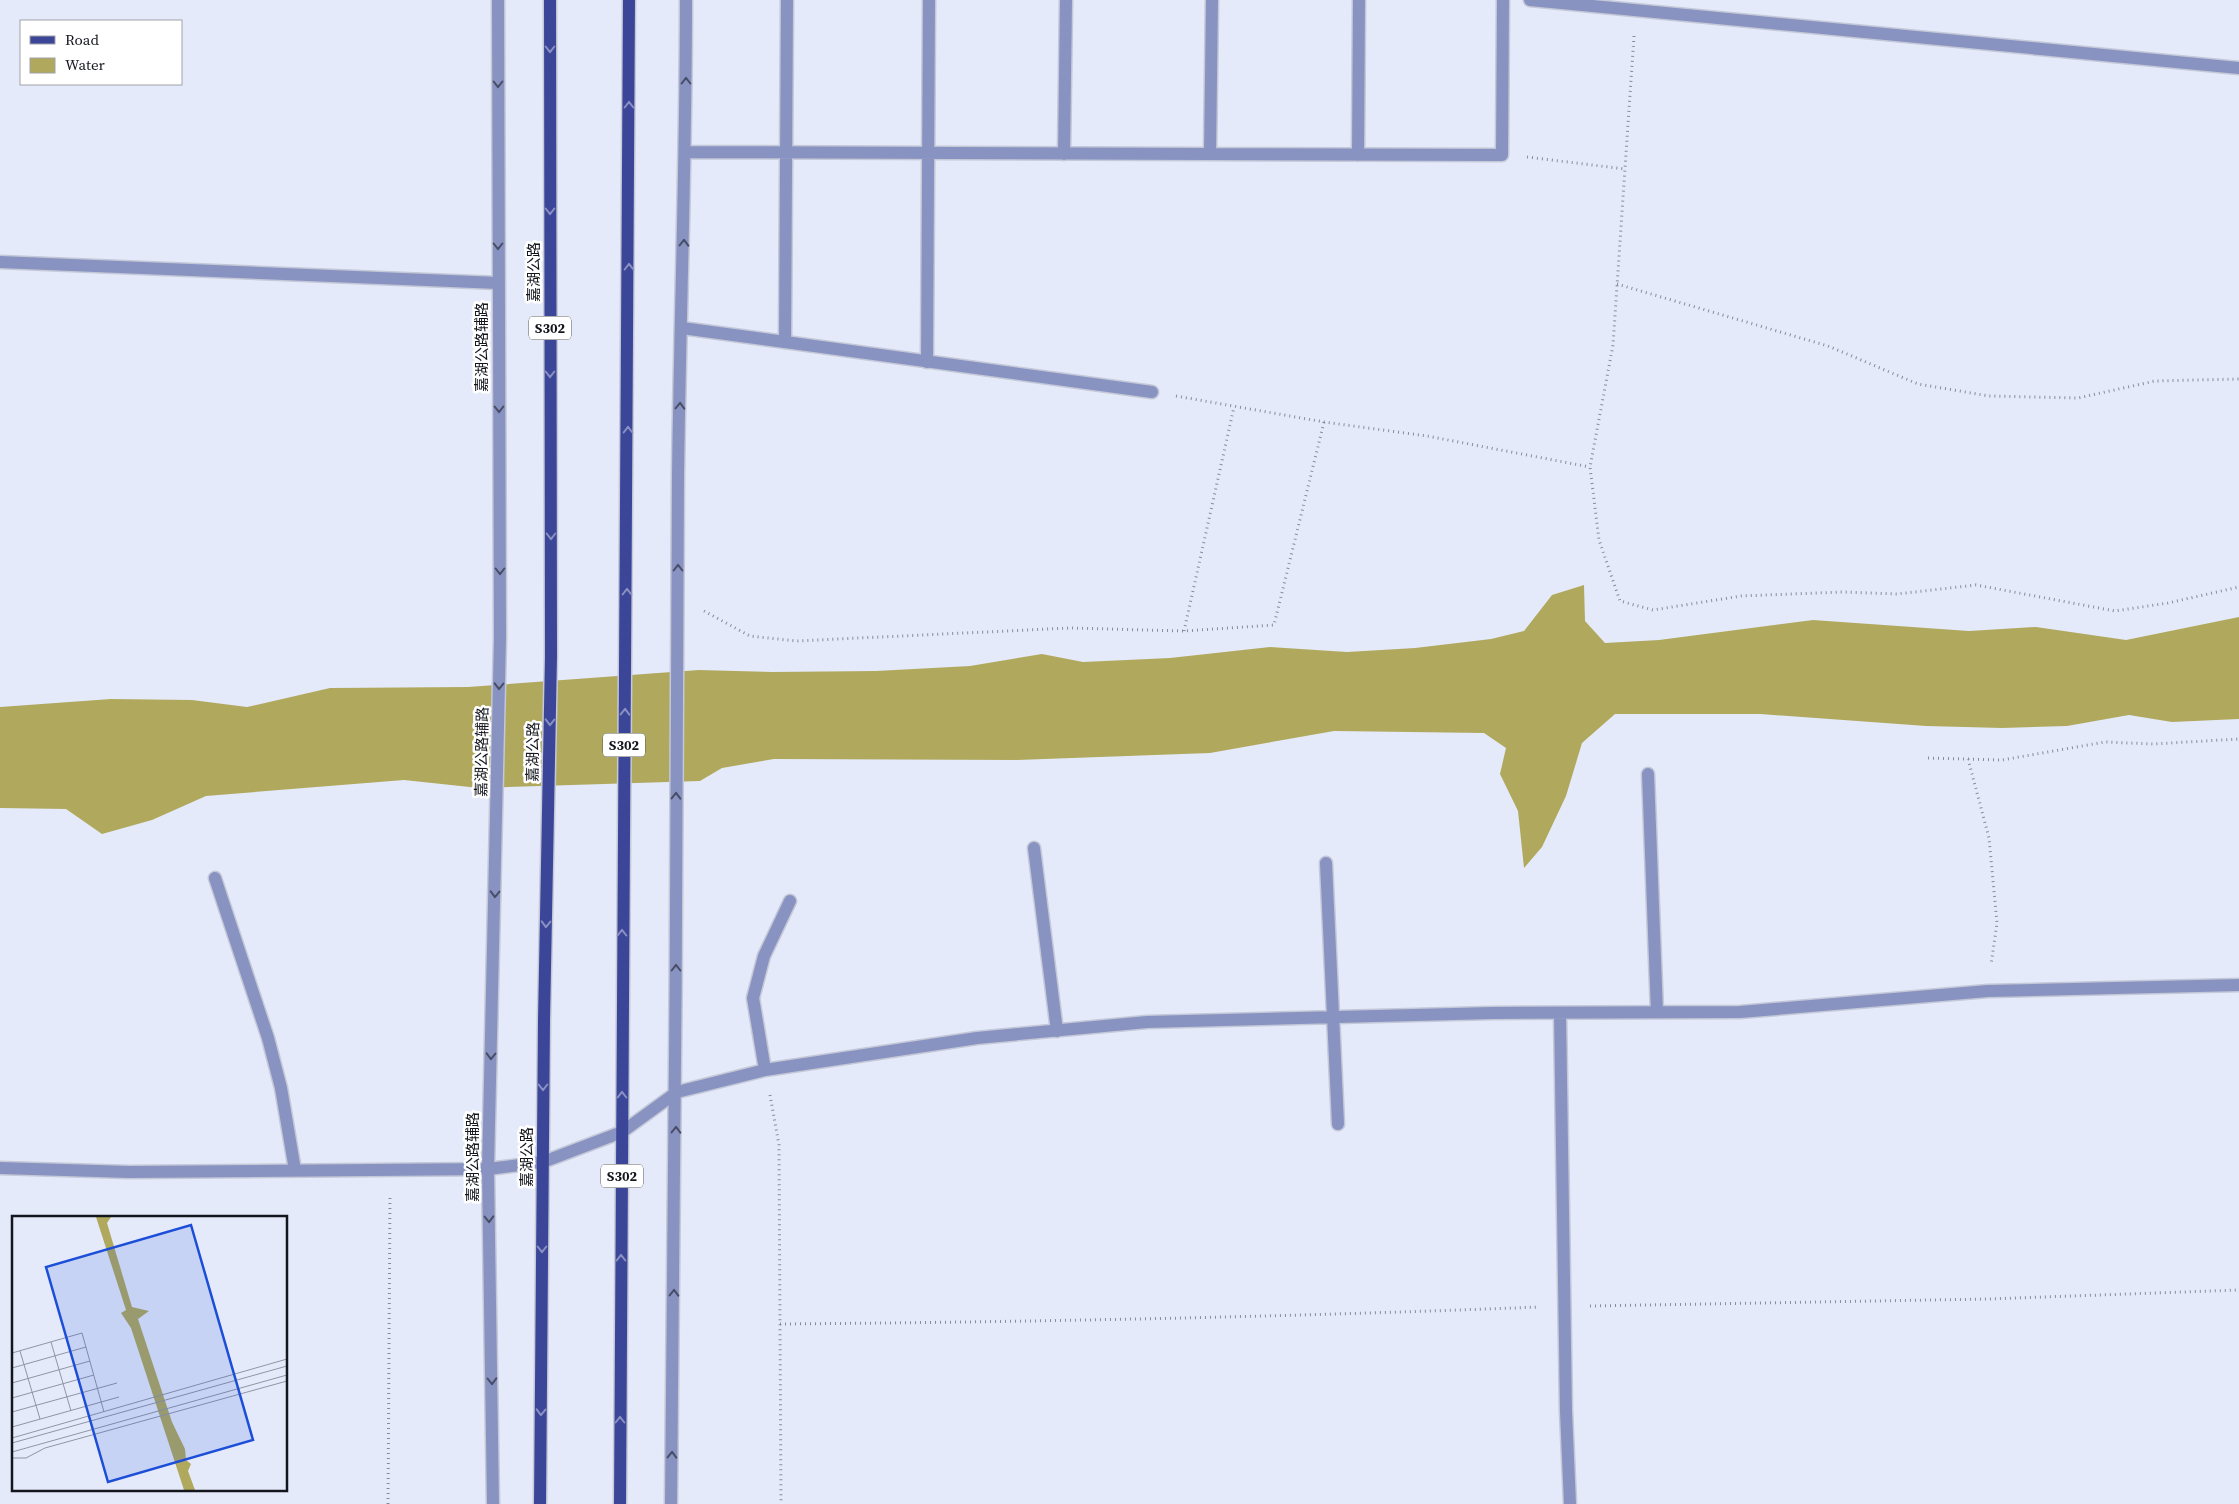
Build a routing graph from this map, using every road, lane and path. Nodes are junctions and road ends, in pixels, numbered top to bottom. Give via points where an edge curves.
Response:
1 (498, 0) edge
2 (550, 0) edge
3 (629, 0) edge
4 (686, 0) edge
5 (787, 0) edge
6 (930, 0) edge
7 (1066, 0) edge
8 (1212, 0) edge
9 (1359, 0) edge
10 (1503, 0) edge
11 (1530, 0) edge
12 (1635, 10) junction
13 (2239, 68) edge
14 (686, 152) junction
15 (786, 153) junction
16 (929, 153) junction
17 (1064, 154) junction
18 (1210, 154) junction
19 (1358, 155) junction
20 (1502, 155) junction
21 (1625, 169) junction
22 (0, 262) edge
23 (498, 283) junction
24 (1617, 284) junction
25 (682, 328) junction
26 (785, 342) junction
27 (927, 362) junction
28 (2239, 379) edge
29 (1152, 392) joint
30 (1234, 407) junction
31 (1324, 422) junction
32 (1590, 467) junction
33 (2239, 587) edge
34 (678, 597) junction
35 (1184, 631) junction
36 (2239, 739) edge
37 (1928, 758) dead end
38 (1968, 759) junction
39 (1648, 774) dead end
40 (1034, 848) dead end
41 (1326, 863) dead end
42 (216, 878) dead end
43 (790, 901) dead end
44 (2239, 985) edge
45 (1988, 991) junction
46 (1657, 1012) junction
47 (1560, 1013) junction
48 (1333, 1019) junction
49 (1057, 1031) junction
50 (765, 1070) junction
51 (677, 1092) junction
52 (1338, 1124) dead end
53 (622, 1132) junction
54 (543, 1162) junction
55 (0, 1168) edge
56 (390, 1169) junction
57 (488, 1169) junction
58 (295, 1170) junction
59 (2239, 1290) edge
60 (1564, 1306) junction
61 (780, 1324) junction
62 (388, 1504) edge
63 (494, 1504) edge
64 (540, 1504) edge
65 (620, 1504) edge
66 (671, 1504) edge
67 (781, 1504) edge
68 (1570, 1504) edge

1 -> 23 street, 嘉湖公路辅路
2 -> 54 main road, 嘉湖公路 / S302 via 551,656
53 -> 3 main road, S302
14 -> 4 street
5 - 15 street
6 - 16 street
7 - 17 street
8 - 18 street
9 - 19 street
10 - 20 street
11 - 12 street
12 - 13 street
12 - 21 path
14 - 15 street
25 -> 14 street
15 - 16 street
15 - 26 street
16 - 17 street
16 - 27 street
17 - 18 street
18 - 19 street
19 - 20 street
20 - 21 path
21 - 24 path
22 - 23 street
23 -> 57 street, 嘉湖公路辅路 via 500,638
24 - 28 path via 1828,346 1918,384 1989,396 2078,398 2155,381
24 - 32 path via 1613,345
25 - 26 street
34 -> 25 street
26 - 27 street
27 - 29 street
29 - 30 path
30 - 31 path
30 - 35 path
31 - 32 path via 1427,436
31 - 35 path via 1274,625
32 - 33 path via 1599,540 1620,601 1653,610 1741,596 1843,592 1897,594 1976,585 2115,612
34 - 35 path via 750,636 796,641 1070,628
51 -> 34 street
36 - 38 path via 2153,744 2105,742 2002,760
37 - 38 path
38 - 45 path via 1990,848 1997,923
39 - 46 street
40 - 49 street
41 - 48 street
42 - 58 street via 268,1038 281,1088
43 - 50 street via 764,956 753,998
44 - 45 street
45 - 46 street via 1740,1012
46 - 47 street
47 - 48 street
47 - 60 street
48 - 49 street via 1147,1022
48 - 52 street
49 - 50 street via 977,1038
50 - 51 street
50 - 61 path via 779,1144
51 - 53 street
66 -> 51 street
53 - 54 street
65 -> 53 main road, S302
54 - 57 street
54 -> 64 main road, 嘉湖公路 / S302
55 - 58 street via 129,1172
56 - 57 street
56 - 58 street
56 - 62 path
57 -> 63 street, 嘉湖公路辅路
59 - 60 path via 1979,1300
60 - 61 path via 1105,1321
60 - 68 street
61 - 67 path

